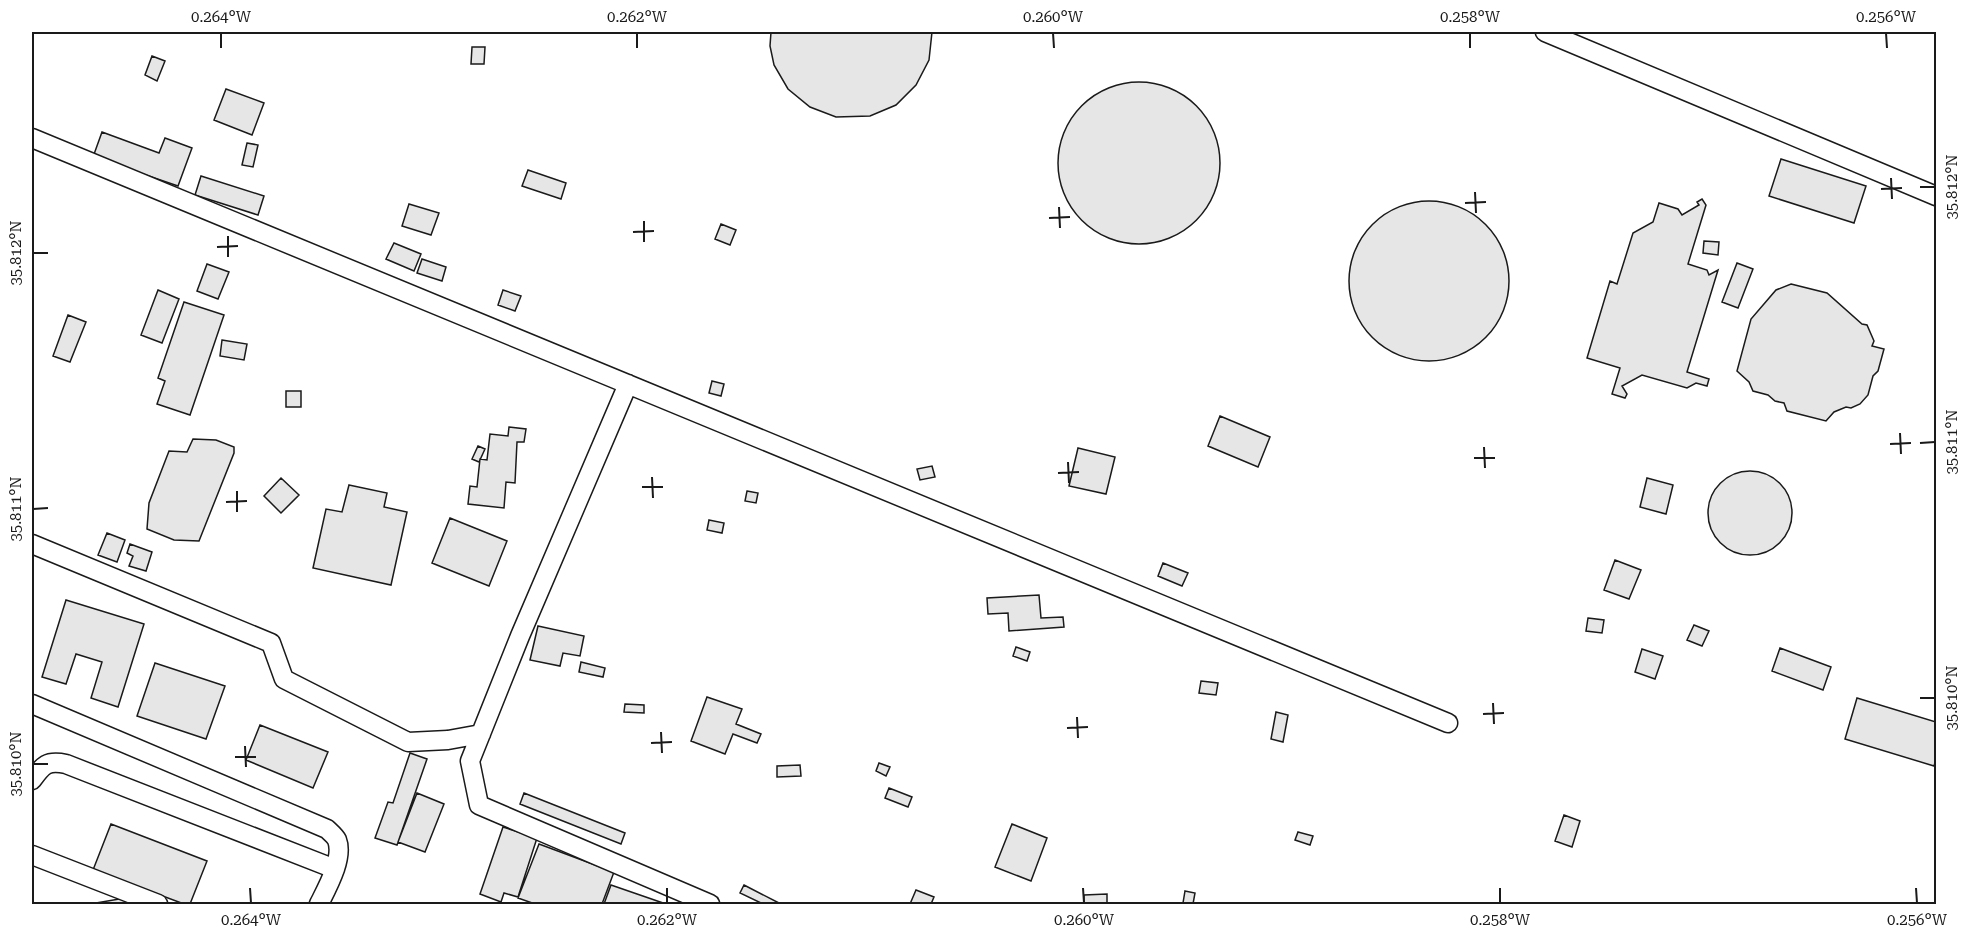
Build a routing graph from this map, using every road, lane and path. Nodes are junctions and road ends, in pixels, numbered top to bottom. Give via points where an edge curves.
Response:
1 (1545, 32) edge
2 (32, 138) edge
3 (1936, 196) edge
4 (628, 384) junction
5 (32, 544) edge
6 (32, 704) edge
7 (1448, 723) dead end
8 (481, 734) junction
9 (32, 780) edge
10 (32, 855) edge
11 (336, 868) junction
12 (158, 904) edge
13 (319, 904) edge
14 (710, 904) edge

1 - 3 lane
2 - 4 lane
4 - 7 lane
4 - 8 lane
5 - 8 lane via 271,643 284,679 408,742
6 - 11 lane via 327,829 337,839
8 - 14 lane via 470,761 479,805
9 - 11 lane via 43,765 55,761 66,764
10 - 12 lane
11 - 13 lane

